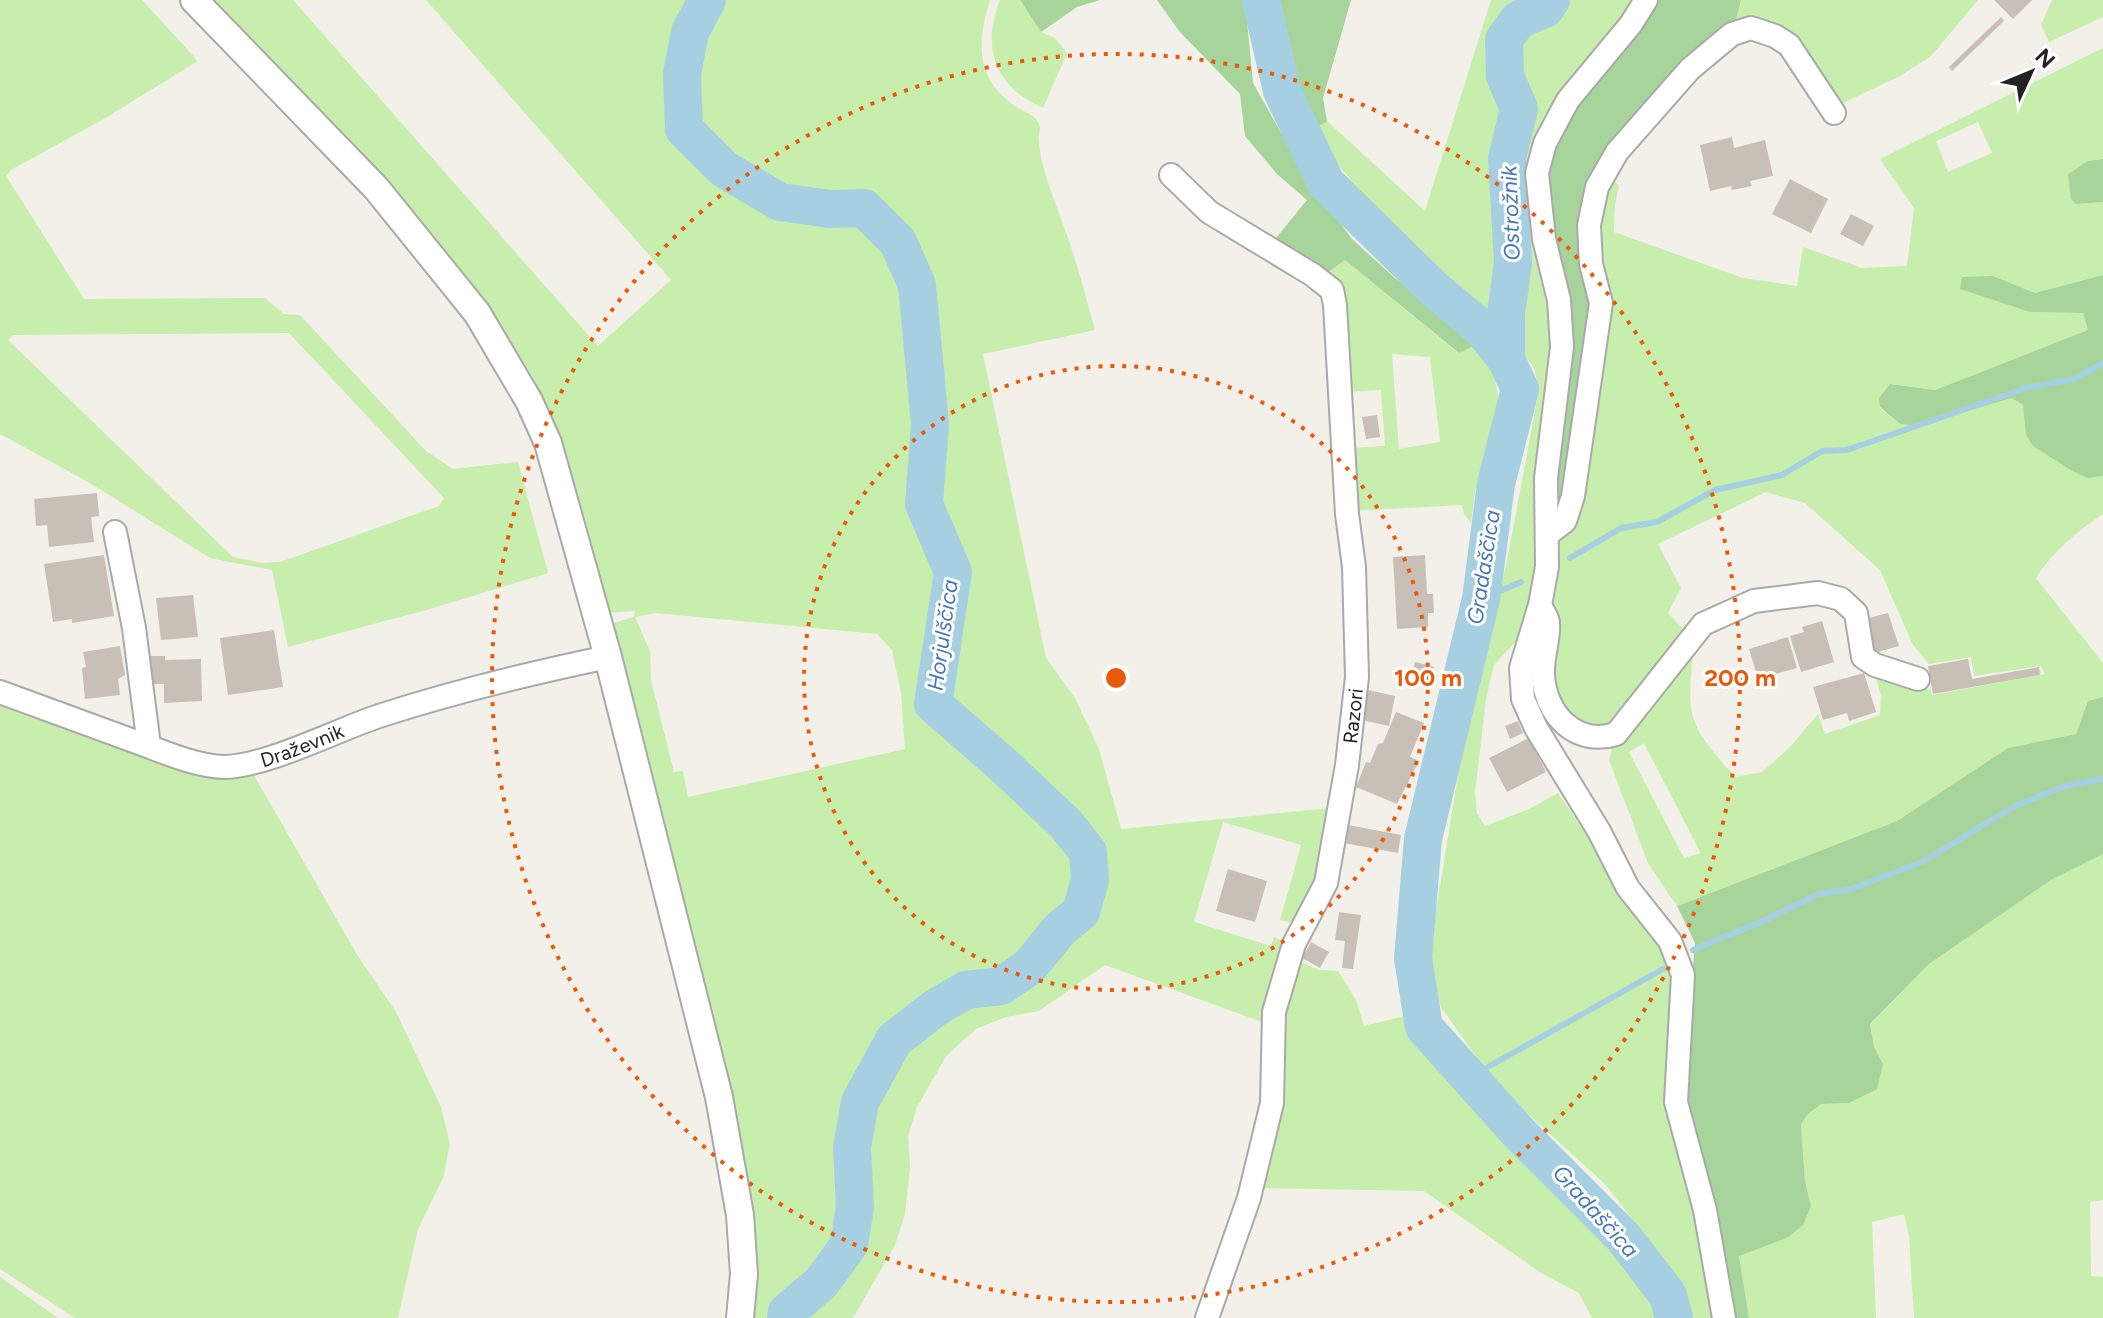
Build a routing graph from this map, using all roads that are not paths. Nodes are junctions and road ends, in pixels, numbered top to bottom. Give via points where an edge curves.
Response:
1 (194, 0) edge
2 (1646, 0) edge
3 (1834, 113) dead end
4 (1171, 175) dead end
5 (115, 532) dead end
6 (1547, 535) junction
7 (1540, 605) junction
8 (608, 657) junction
9 (1918, 679) dead end
10 (0, 692) edge
11 (149, 746) junction
12 (740, 1318) edge
13 (1207, 1318) edge
14 (1724, 1318) edge

1 - 8 street via 376,188 477,313 548,443
2 - 6 street via 1568,100 1545,143 1537,173 1562,347 1546,478
3 - 6 street via 1789,45 1751,28 1732,34 1690,69 1617,152 1597,187 1589,225 1601,303 1573,496 1565,521
4 - 13 street, Razori via 1209,212 1332,290 1357,677 1326,883 1294,944 1274,1012 1272,1103 1249,1198
5 - 11 street
6 - 7 street
7 - 9 street via 1548,623 1543,651 1547,697 1568,728 1600,739 1616,734 1703,624 1754,601 1818,593 1841,599 1856,613 1863,657
7 - 14 street via 1521,668 1523,699 1628,888 1670,941 1683,975 1676,1102 1705,1210
8 - 11 street, Draževnik via 378,717 254,762 204,764
8 - 12 street via 719,1097 740,1215
10 - 11 street, Draževnik

